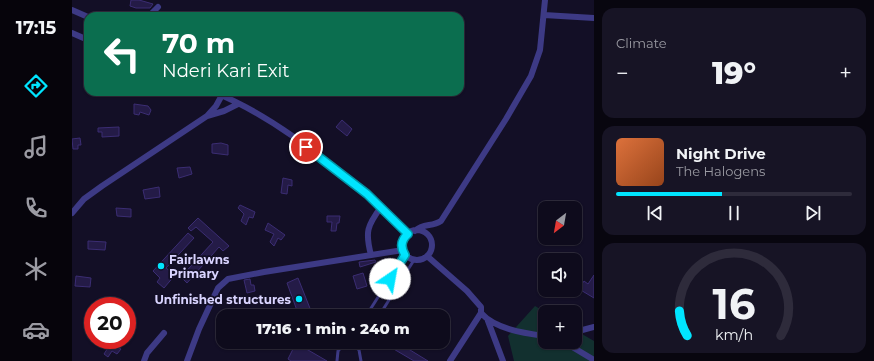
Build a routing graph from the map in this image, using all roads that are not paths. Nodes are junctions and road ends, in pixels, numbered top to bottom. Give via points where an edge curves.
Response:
1 (545, 0) edge
2 (158, 7) dead end
3 (72, 10) edge
4 (153, 12) edge
5 (84, 14) edge
6 (544, 15) junction
7 (594, 18) edge
8 (72, 33) edge
9 (84, 38) edge
10 (221, 96) edge
11 (224, 96) edge
12 (238, 104) junction
13 (208, 116) junction
14 (381, 207) junction
15 (72, 213) edge
16 (415, 231) junction
17 (408, 234) junction
18 (404, 252) junction
19 (371, 255) junction
20 (428, 256) junction
21 (414, 260) junction
22 (370, 309) edge
23 (384, 309) edge
24 (480, 313) junction
25 (488, 321) junction
26 (594, 327) edge
27 (582, 330) edge
28 (164, 333) dead end
29 (538, 335) edge
30 (339, 349) edge
31 (576, 349) edge
32 (359, 350) edge
33 (594, 360) edge
34 (144, 361) edge
35 (187, 361) edge
36 (336, 361) edge
37 (361, 361) edge
38 (450, 361) edge
39 (503, 361) edge

1 - 6 street
2 - 4 street
3 - 5 street
6 - 7 street
6 - 16 street via 537,60 531,76 506,119 441,221 434,225 421,226
8 - 9 street
10 - 13 street
11 - 12 street
12 - 13 street
12 - 14 street via 294,138
13 - 15 street via 102,186 84,199
14 - 17 street
14 - 19 street via 371,220 367,234
16 - 17 street
16 - 20 street via 422,232 430,239 431,249
17 - 18 street via 403,241
18 - 19 street
18 - 21 street
18 - 22 lane
19 - 35 street via 228,279 218,288
20 - 21 street
20 - 24 street via 480,304
21 - 23 lane
24 - 25 street
24 - 38 street
25 - 29 street
25 - 39 street
26 - 27 street
28 - 34 street via 147,353
30 - 36 lane
31 - 33 street
32 - 37 lane

